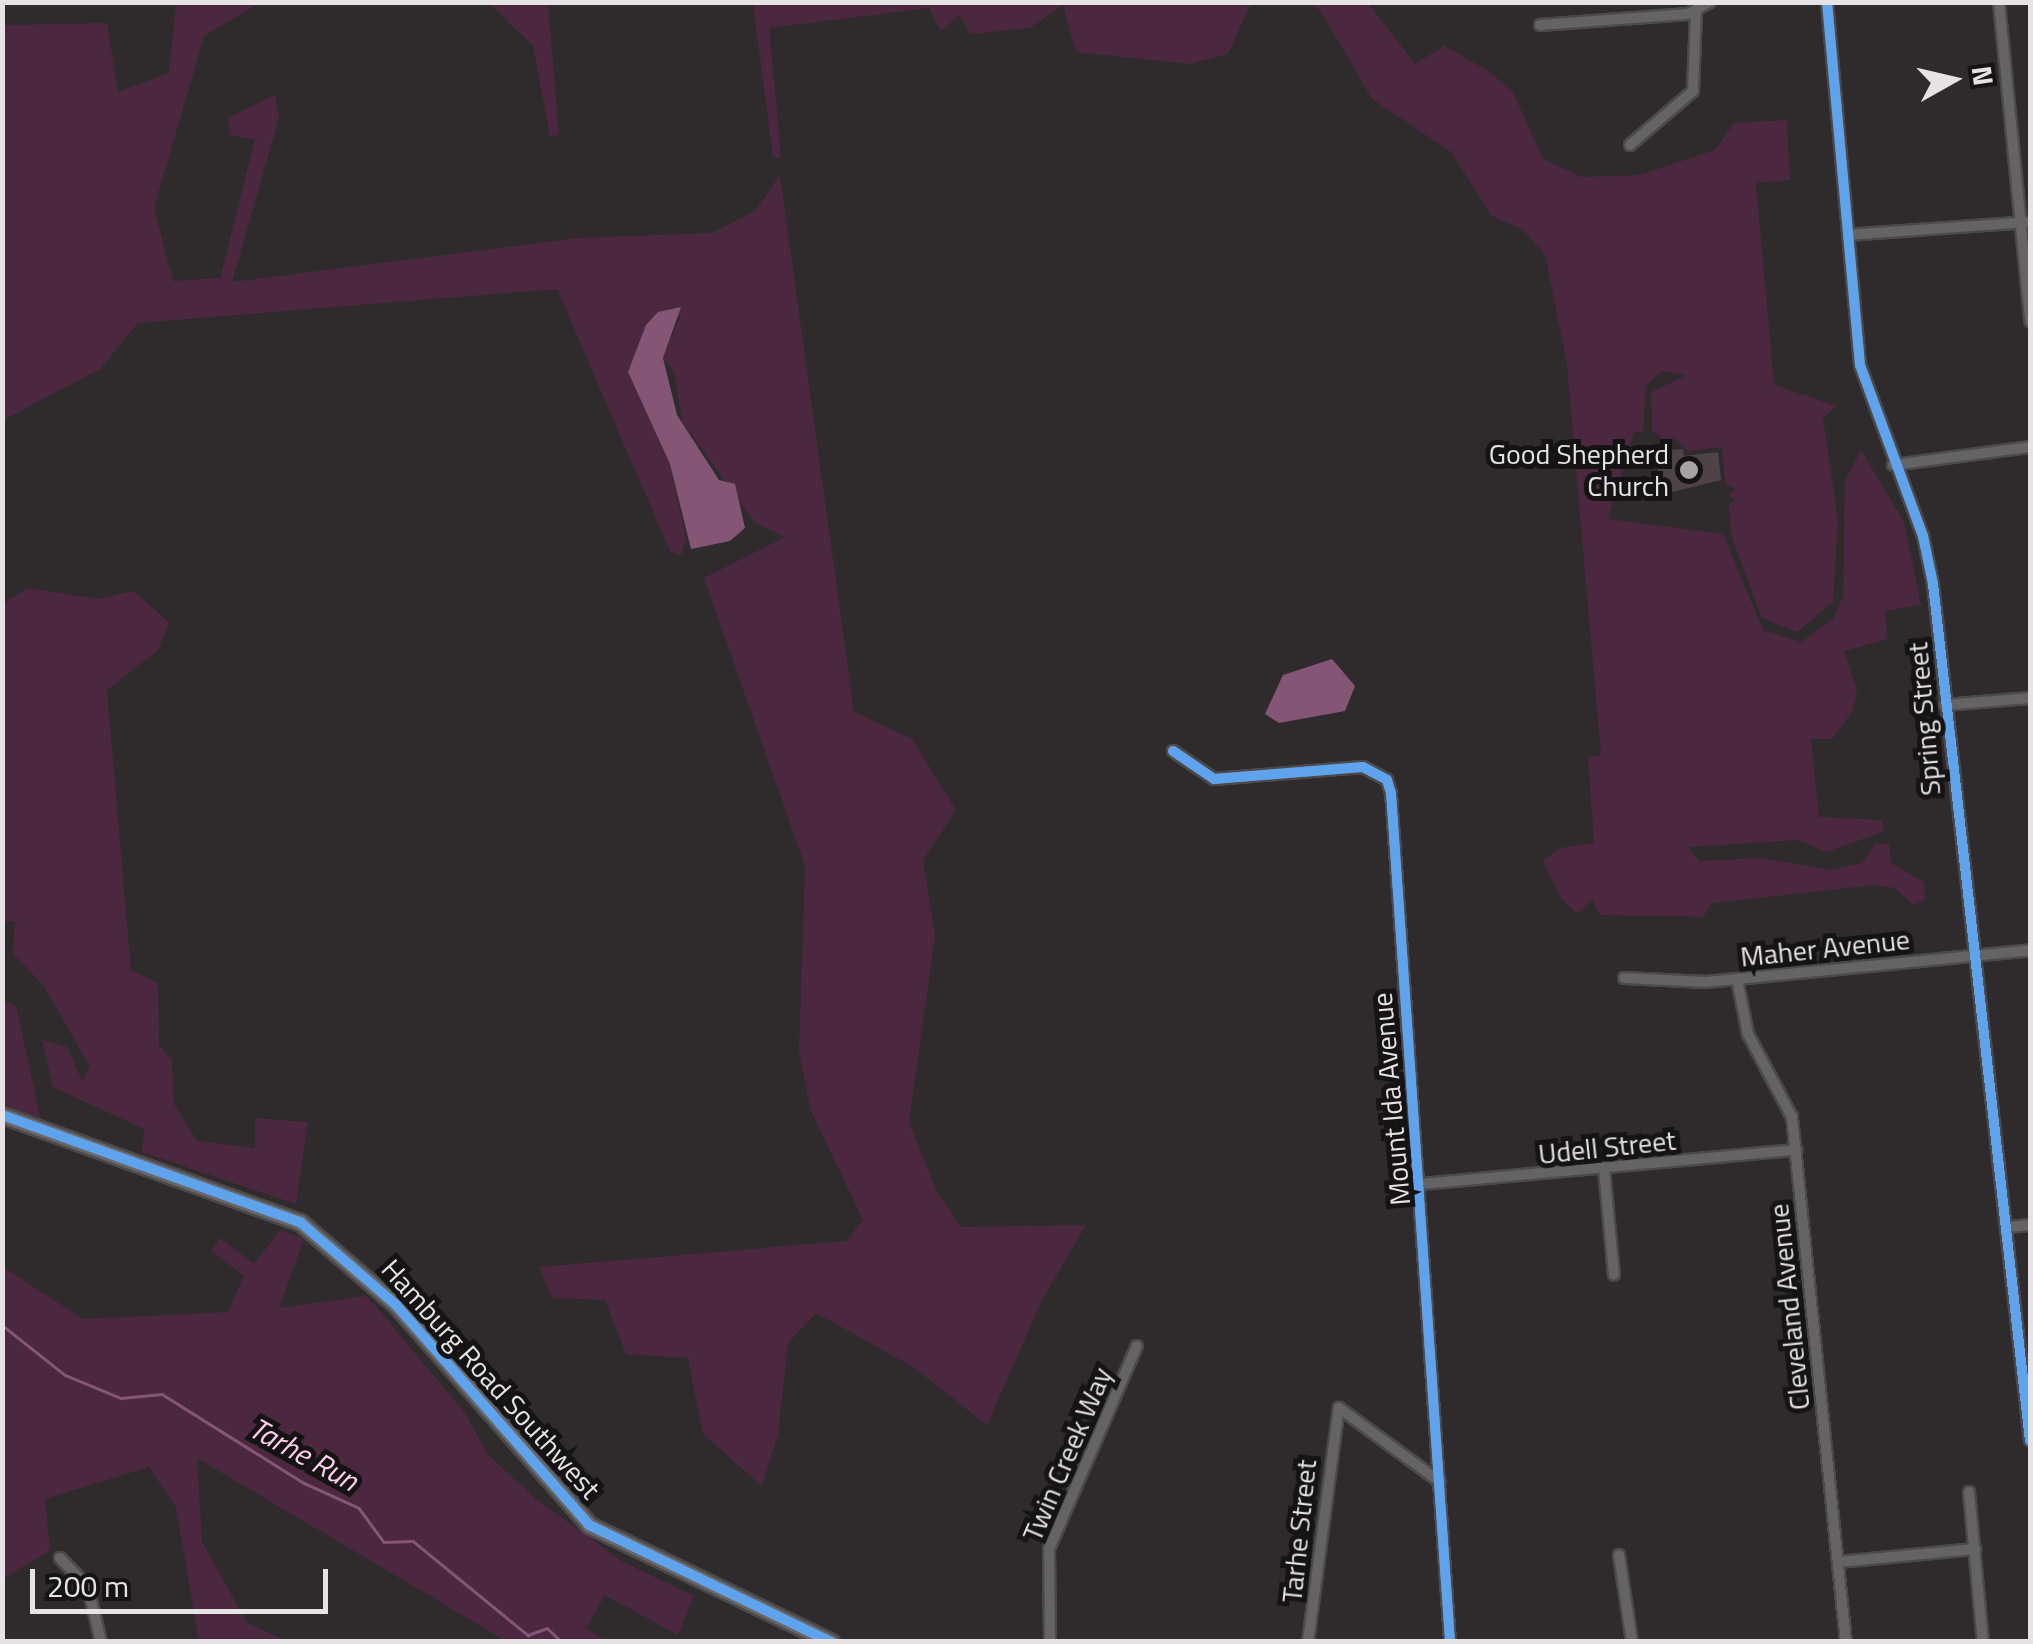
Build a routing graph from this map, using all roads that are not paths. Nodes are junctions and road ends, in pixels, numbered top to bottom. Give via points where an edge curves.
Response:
1 (1710, 2) edge
2 (1827, 2) edge
3 (1998, 2) edge
4 (1696, 13) junction
5 (1540, 25) dead end
6 (1630, 144) dead end
7 (2025, 223) edge
8 (1848, 235) junction
9 (2030, 320) edge
10 (2030, 447) edge
11 (1894, 464) junction
12 (2030, 698) edge
13 (1946, 706) junction
14 (1173, 751) dead end
15 (2030, 950) edge
16 (1980, 955) junction
17 (1624, 978) dead end
18 (1737, 980) junction
19 (2, 1115) edge
20 (1796, 1150) junction
21 (1604, 1170) junction
22 (1421, 1184) junction
23 (2030, 1224) edge
24 (2008, 1227) junction
25 (1614, 1275) dead end
26 (1137, 1346) dead end
27 (2030, 1441) edge
28 (1440, 1482) junction
29 (1969, 1492) dead end
30 (1975, 1549) junction
31 (1619, 1554) dead end
32 (60, 1558) dead end
33 (1838, 1562) junction
34 (101, 1642) edge
35 (830, 1642) edge
36 (1050, 1642) edge
37 (1308, 1642) edge
38 (1450, 1642) edge
39 (1632, 1642) edge
40 (1846, 1642) edge
41 (1983, 1642) edge

1 - 4 street
2 - 8 street, Spring Street
3 - 7 street
4 - 5 street
4 - 6 street via 1693,91
7 - 8 street
7 - 9 street
8 - 11 street, Spring Street via 1864,389
10 - 11 street
11 - 13 street, Spring Street via 1928,554
12 - 13 street
13 - 16 street, Spring Street via 1963,876
14 - 22 street, Mount Ida Avenue via 1214,780 1363,768 1387,780
15 - 16 street, Maher Avenue
16 - 18 street, Maher Avenue
16 - 24 street, Spring Street
17 - 18 street, Maher Avenue
18 - 20 street, Cleveland Avenue via 1742,1019 1788,1103
19 - 35 street, Hamburg Road Southwest via 300,1222 396,1306 588,1525
20 - 21 street, Udell Street
20 - 33 street, Cleveland Avenue
21 - 22 street, Udell Street
21 - 25 street
22 - 28 street, Mount Ida Avenue
23 - 24 street
24 - 27 street, Spring Street
26 - 36 street, Twin Creek Way via 1049,1549
28 - 37 street, Tarhe Street via 1339,1408
28 - 38 street, Mount Ida Avenue
29 - 30 street
30 - 33 street
30 - 41 street
31 - 39 street
32 - 34 street via 88,1588
33 - 40 street, Cleveland Avenue

